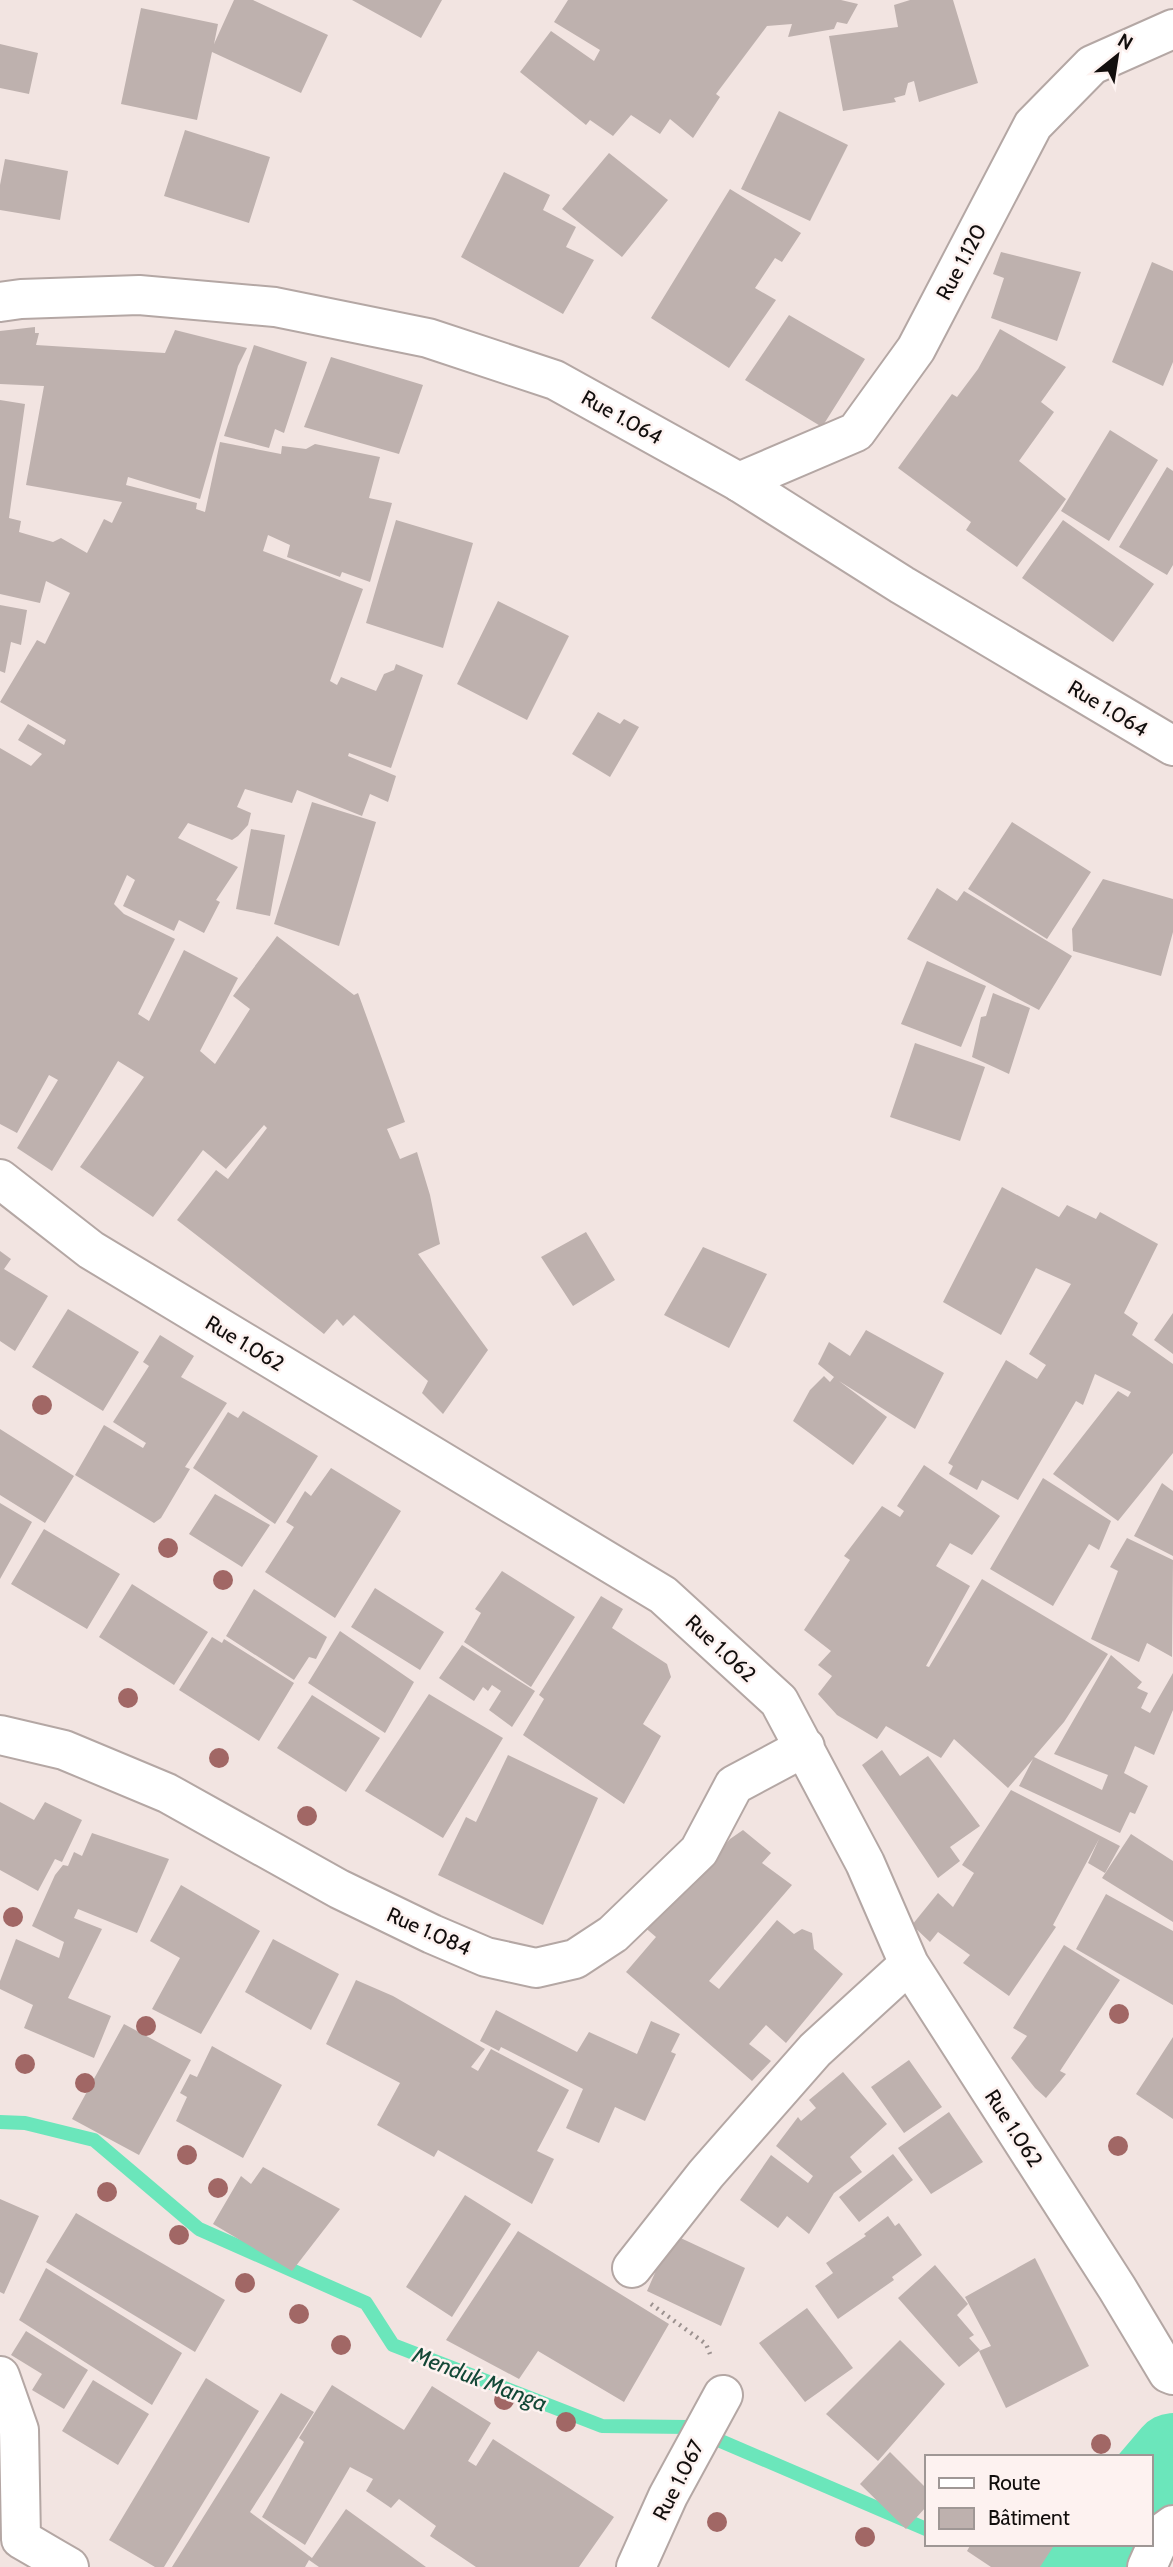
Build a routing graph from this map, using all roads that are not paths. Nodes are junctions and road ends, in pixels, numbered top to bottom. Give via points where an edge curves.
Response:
1 (1173, 29) edge
2 (0, 302) edge
3 (739, 482) junction
4 (1173, 746) edge
5 (0, 1179) edge
6 (0, 1735) edge
7 (804, 1747) junction
8 (909, 1964) junction
9 (632, 2268) road end
10 (1173, 2375) edge
11 (0, 2376) edge
12 (723, 2395) road end
13 (1173, 2525) edge
14 (11, 2543) edge
15 (69, 2567) edge
16 (636, 2567) edge
17 (1147, 2567) edge

1 - 3 street, Rue 1.120 via 1092,65 1033,125 916,349 856,432
2 - 3 street, Rue 1.064 via 139,295 275,307 428,338 555,380
3 - 4 street, Rue 1.064
5 - 7 street, Rue 1.062 via 91,1250 663,1595 779,1701
6 - 7 street, Rue 1.084 via 64,1750 167,1793 339,1889 432,1934 486,1957 536,1968 575,1959 612,1934 699,1851 734,1785
7 - 8 street, Rue 1.062 via 865,1863
8 - 9 street via 815,2050 706,2174
8 - 10 street, Rue 1.062 via 1168,2374
11 - 14 street via 19,2430
12 - 16 street, Rue 1.067
13 - 17 street via 1162,2533
14 - 15 street

